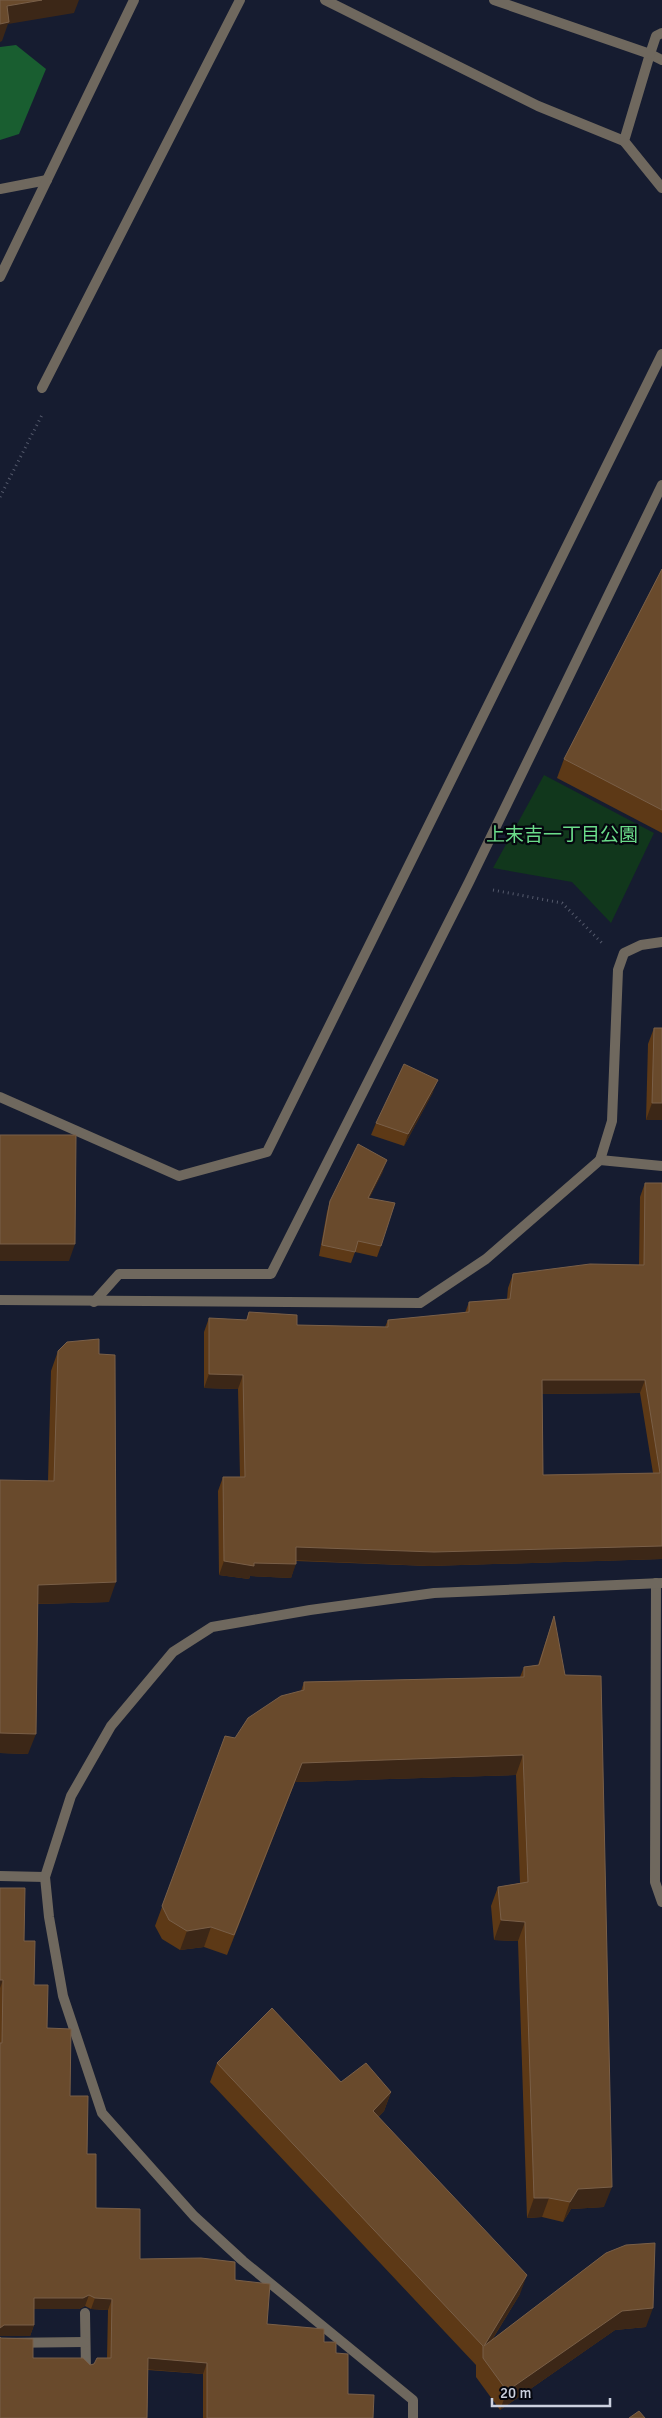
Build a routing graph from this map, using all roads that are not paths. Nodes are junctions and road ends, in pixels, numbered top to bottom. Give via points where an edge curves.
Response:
1 (134, 0) edge
2 (240, 0) edge
3 (326, 0) edge
4 (494, 0) edge
5 (662, 32) edge
6 (650, 54) junction
7 (662, 60) edge
8 (624, 141) junction
9 (47, 180) junction
10 (662, 188) edge
11 (0, 189) edge
12 (0, 277) edge
13 (662, 354) edge
14 (42, 388) road end
15 (662, 485) edge
16 (662, 942) edge
17 (0, 1097) edge
18 (600, 1160) junction
19 (662, 1166) edge
20 (0, 1300) edge
21 (94, 1302) junction
22 (659, 1583) edge
23 (0, 1876) edge
24 (46, 1877) junction
25 (662, 1902) edge
26 (85, 2313) edge
27 (85, 2342) junction
28 (0, 2343) edge
29 (86, 2369) edge
30 (413, 2418) edge

1 - 9 street
2 - 14 street
3 - 8 street via 538,106
4 - 6 street
5 - 6 street via 656,36
6 - 7 street
6 - 8 street
8 - 10 street
9 - 11 street
9 - 12 street
13 - 17 street via 267,1152 179,1176
15 - 21 street via 473,873 271,1274 119,1274
16 - 18 street via 624,952 618,970 612,1121
18 - 19 street
18 - 21 street via 486,1259 420,1303
20 - 21 street
22 - 24 street via 434,1593 212,1627 173,1652 111,1726 72,1796
22 - 25 street via 656,1882
23 - 24 street
24 - 30 street via 49,1917 63,1996 102,2113 194,2216 243,2261 413,2400
26 - 27 street
27 - 28 street
27 - 29 street

